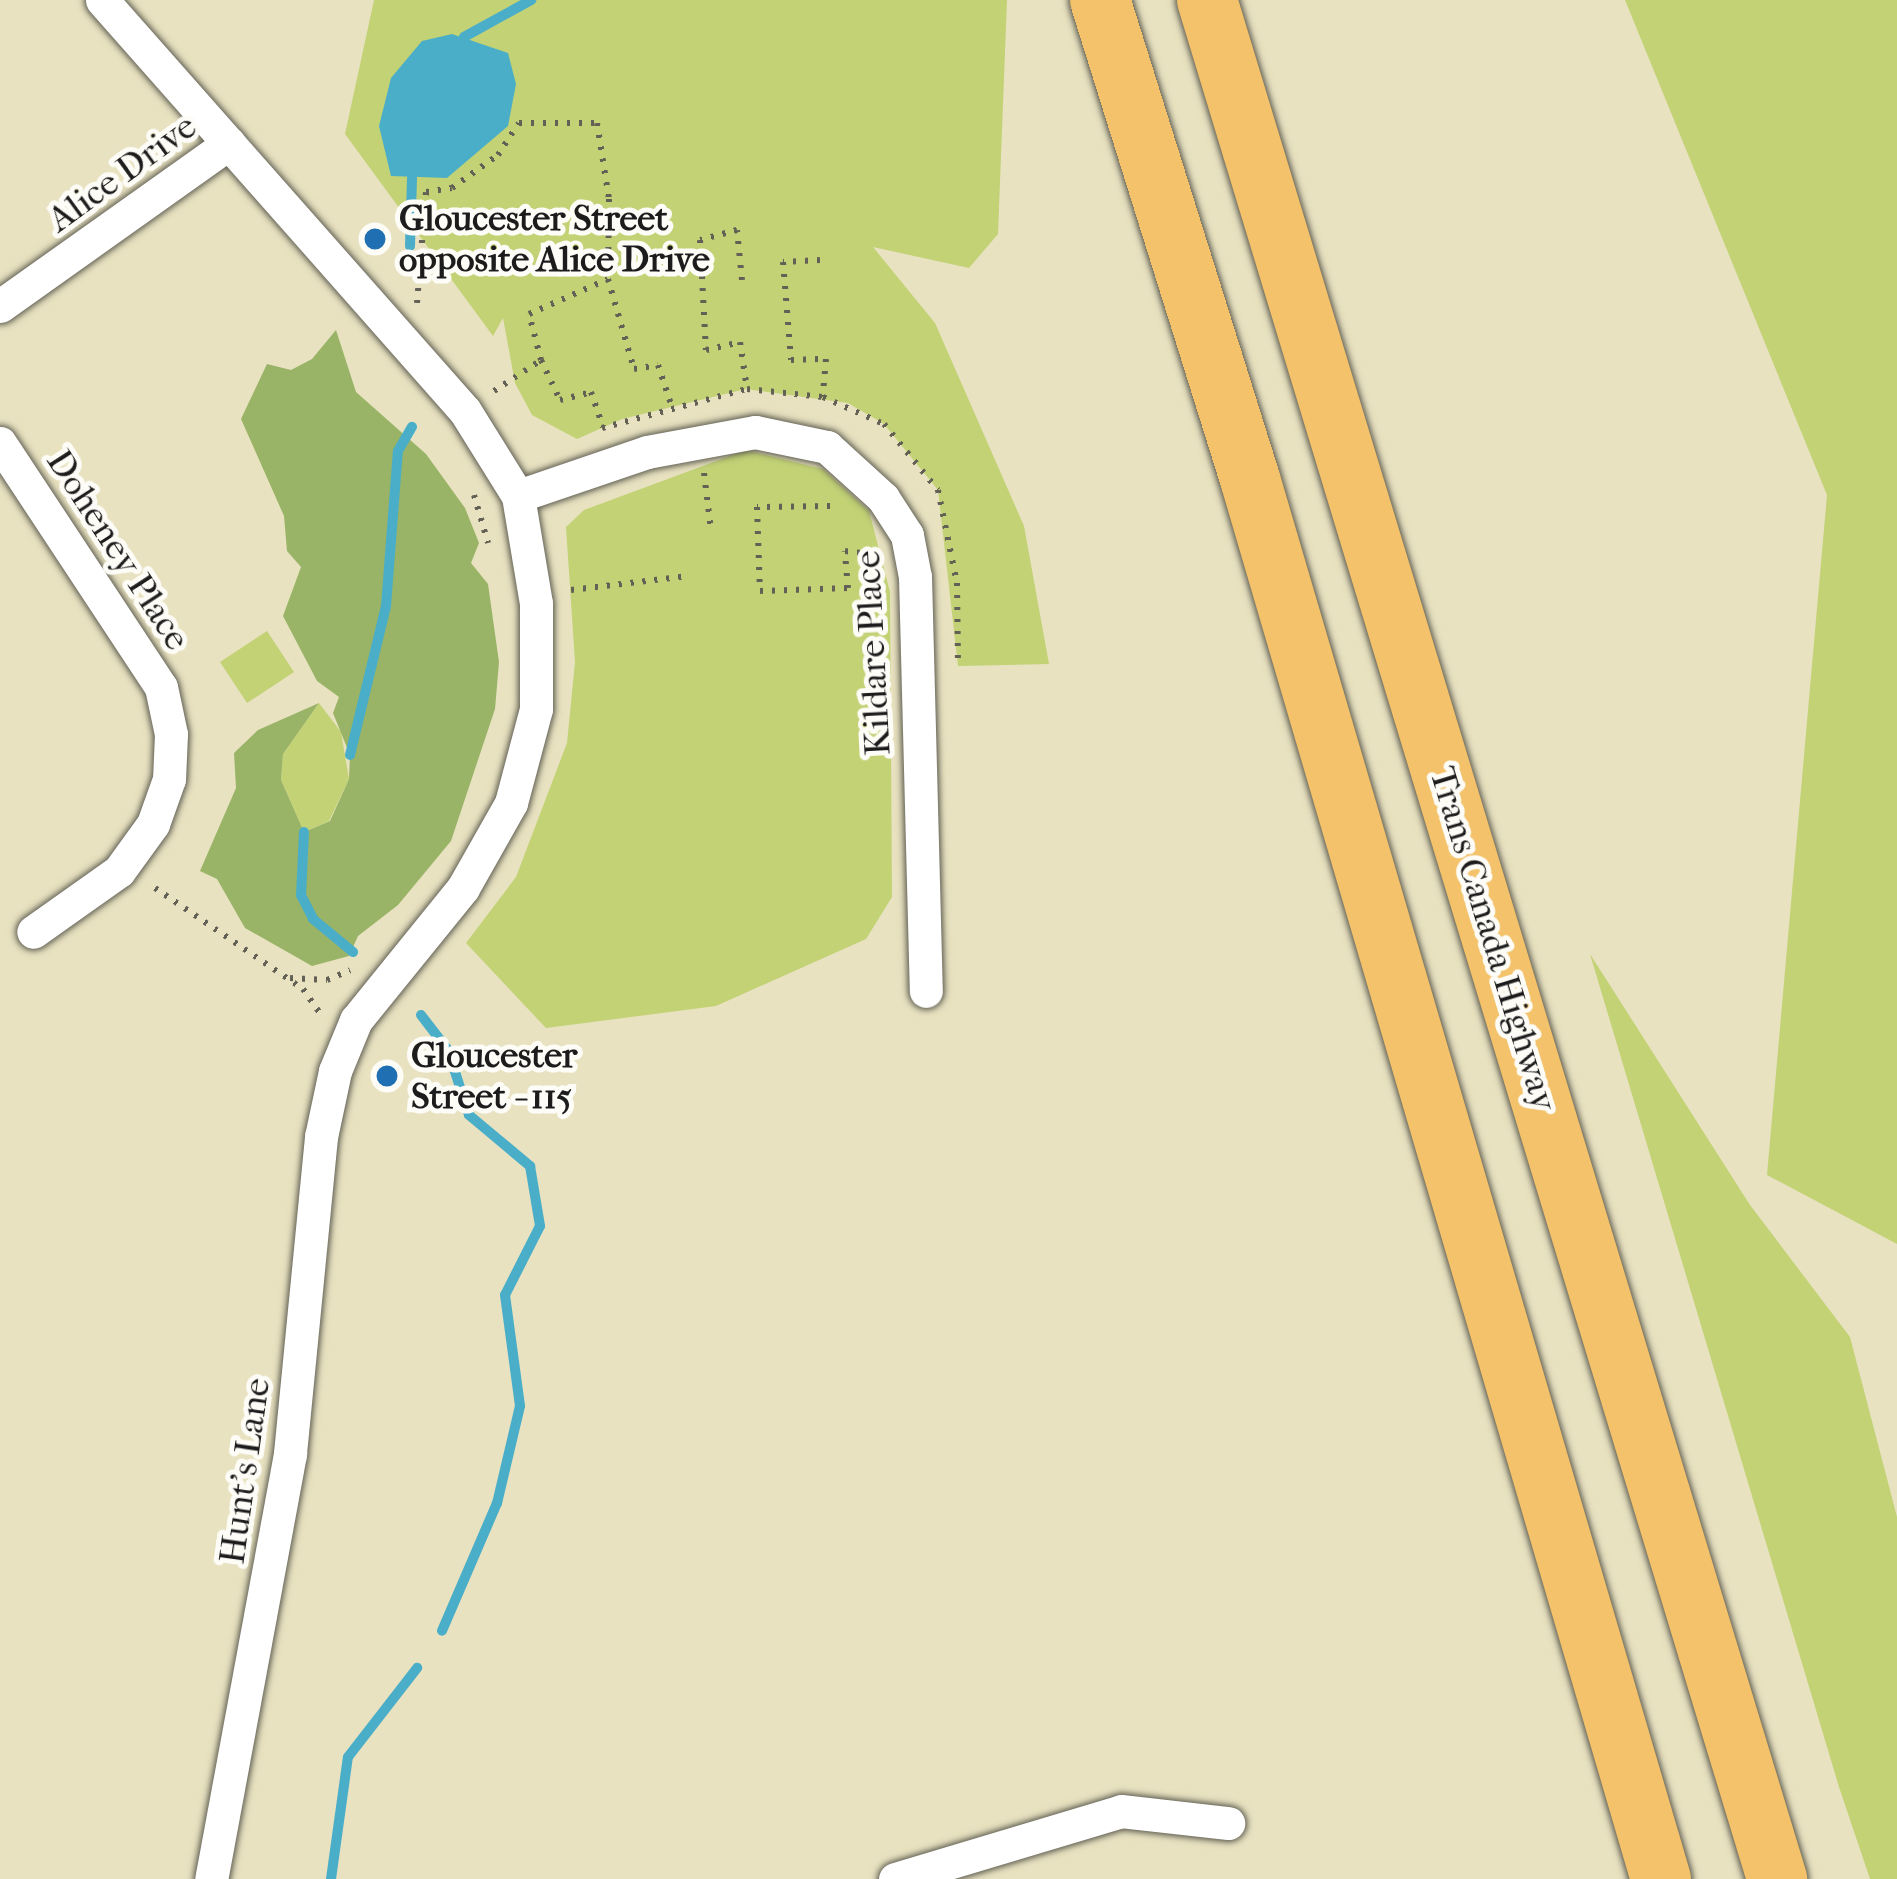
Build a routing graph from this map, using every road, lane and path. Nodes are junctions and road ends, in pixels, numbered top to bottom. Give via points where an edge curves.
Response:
1 (102, 0) edge
2 (1100, 0) edge
3 (1208, 0) edge
4 (230, 143) junction
5 (820, 260) dead end
6 (608, 279) junction
7 (742, 280) dead end
8 (417, 303) dead end
9 (0, 306) edge
10 (542, 360) junction
11 (747, 389) dead end
12 (493, 392) dead end
13 (824, 397) dead end
14 (670, 404) dead end
15 (603, 427) dead end
16 (0, 443) edge
17 (703, 463) dead end
18 (474, 495) dead end
19 (518, 496) junction
20 (830, 506) dead end
21 (711, 530) dead end
22 (882, 538) dead end
23 (493, 561) dead end
24 (688, 576) dead end
25 (571, 590) dead end
26 (154, 888) dead end
27 (33, 932) dead end
28 (360, 958) dead end
29 (350, 970) junction
30 (285, 977) junction
31 (926, 991) dead end
32 (333, 992) dead end
33 (326, 1005) dead end
34 (1688, 1583) junction
35 (1585, 1621) junction
36 (1228, 1823) dead end
37 (211, 1879) edge
38 (895, 1879) edge
39 (1635, 1879) edge
40 (1661, 1879) edge
41 (1777, 1879) edge
42 (1810, 1879) edge

1 - 4 street
2 - 35 highway
3 - 34 highway, Trans Canada Highway
4 - 9 street, Alice Drive
4 - 19 street via 466,411
5 - 13 path via 783,262 791,360 826,359
6 - 8 path via 609,199 597,123 519,123 499,155 452,188 426,192
6 - 10 path via 529,314
6 - 14 path via 634,369 658,365
7 - 11 path via 736,230 700,240 706,350 740,342
10 - 12 path
10 - 15 path via 560,400 591,392
16 - 27 street, Doheney Place via 140,651 161,687 171,734 169,779 153,824 119,871
17 - 21 path
18 - 23 path
19 - 31 street, Kildare Place via 647,452 755,432 827,447 883,498 908,535 915,577
19 - 37 street, Hunt's Lane via 539,658 536,709 511,803 463,888 356,1020 335,1071 321,1137 290,1454
20 - 22 path via 757,507 760,590 848,588 845,551 888,561
24 - 25 path
26 - 30 path
28 - 29 path
29 - 30 path via 327,980
29 - 32 path
30 - 33 path via 318,1002 320,1017
34 - 41 highway, Trans Canada Highway
34 - 42 highway
35 - 39 highway
35 - 40 highway
36 - 38 street via 1121,1811

